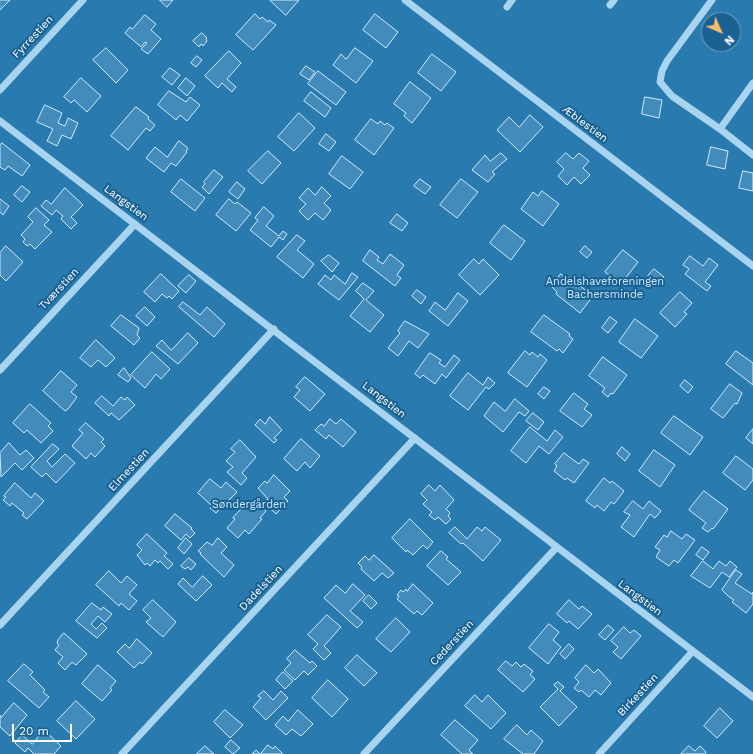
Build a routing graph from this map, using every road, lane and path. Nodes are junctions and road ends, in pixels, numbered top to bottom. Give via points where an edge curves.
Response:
1 (83, 0) edge
2 (405, 0) edge
3 (512, 0) edge
4 (712, 0) edge
5 (507, 8) dead end
6 (753, 83) edge
7 (0, 90) edge
8 (0, 120) edge
9 (720, 129) junction
10 (753, 155) edge
11 (135, 224) junction
12 (753, 266) edge
13 (274, 329) junction
14 (0, 370) edge
15 (415, 438) junction
16 (556, 548) junction
17 (0, 625) edge
18 (693, 651) junction
19 (753, 698) edge
20 (122, 754) edge
21 (364, 754) edge
22 (598, 754) edge

1 - 7 lane, Fyrrestien
2 - 12 lane, Æblestien
3 - 5 lane
4 - 9 lane via 667,61 660,82 672,96
6 - 9 lane
8 - 11 lane, Langstien
9 - 10 lane
11 - 13 lane, Langstien
11 - 14 lane, Tværstien
13 - 15 lane, Langstien
13 - 17 lane, Elmestien
15 - 16 lane, Langstien
15 - 20 lane, Dadelstien
16 - 18 lane, Langstien
16 - 21 lane, Cederstien
18 - 19 lane, Langstien
18 - 22 lane, Birkestien

